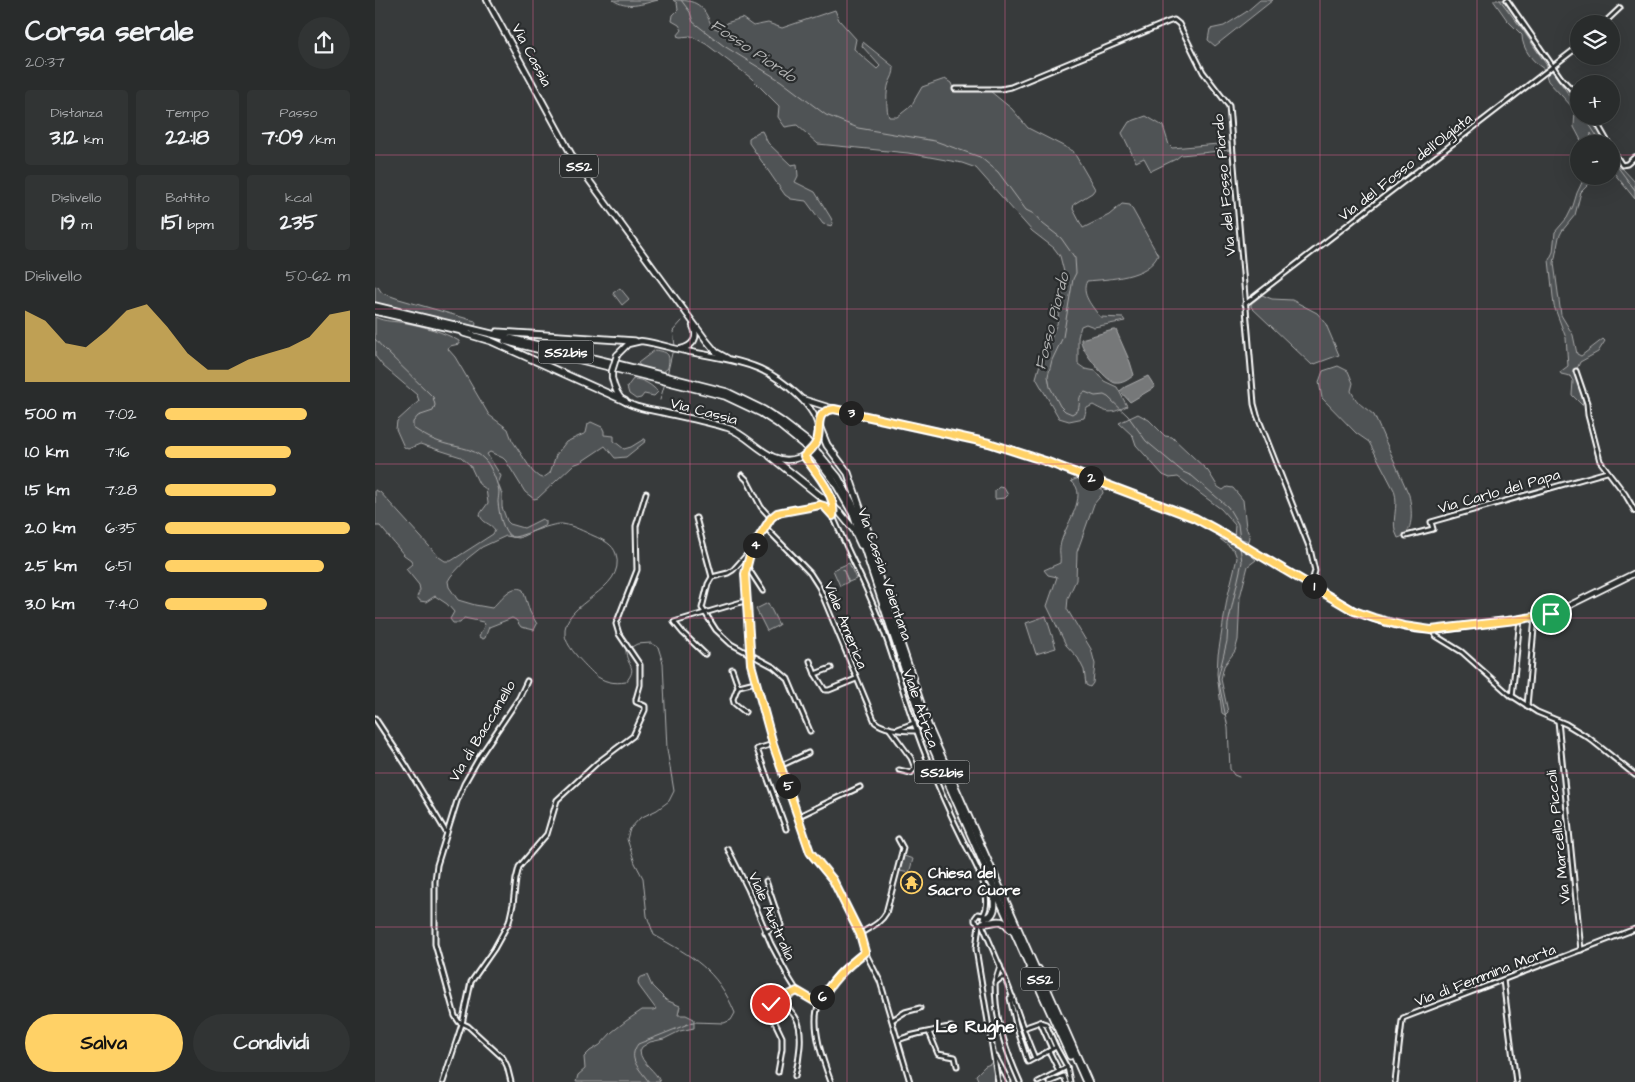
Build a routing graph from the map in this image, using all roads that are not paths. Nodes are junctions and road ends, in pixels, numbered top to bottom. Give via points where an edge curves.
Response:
1 (487, 0) edge
2 (1507, 0) edge
3 (1620, 8) dead end
4 (1613, 15) edge
5 (1570, 53) edge
6 (1551, 69) junction
7 (1570, 88) edge
8 (955, 89) dead end
9 (1635, 156) edge
10 (1620, 162) edge
11 (1245, 305) junction
12 (376, 309) edge
13 (691, 320) junction
14 (452, 328) junction
15 (470, 329) junction
16 (635, 341) junction
17 (675, 349) junction
18 (735, 362) junction
19 (1576, 371) dead end
20 (661, 377) junction
21 (801, 398) junction
22 (625, 401) junction
23 (834, 409) junction
24 (819, 426) junction
25 (771, 456) junction
26 (804, 456) junction
27 (1607, 472) junction
28 (742, 475) dead end
29 (646, 494) dead end
30 (1635, 510) edge
31 (833, 516) junction
32 (696, 518) dead end
33 (771, 518) junction
34 (766, 528) junction
35 (1406, 536) dead end
36 (751, 550) junction
37 (746, 564) junction
38 (874, 569) junction
39 (1635, 573) edge
40 (712, 577) junction
41 (879, 582) junction
42 (1311, 585) junction
43 (763, 591) dead end
44 (745, 600) junction
45 (705, 613) junction
46 (1535, 617) junction
47 (1520, 619) junction
48 (1434, 630) junction
49 (705, 654) dead end
50 (751, 654) junction
51 (810, 661) dead end
52 (831, 668) dead end
53 (732, 669) dead end
54 (815, 674) junction
55 (856, 679) junction
56 (527, 681) dead end
57 (755, 682) junction
58 (739, 686) junction
59 (1512, 697) junction
60 (1527, 706) junction
61 (745, 712) dead end
62 (375, 718) edge
63 (1558, 721) junction
64 (914, 723) junction
65 (889, 728) junction
66 (897, 729) junction
67 (810, 731) dead end
68 (917, 731) junction
69 (773, 744) junction
70 (808, 753) dead end
71 (780, 766) junction
72 (899, 770) dead end
73 (1635, 775) edge
74 (860, 787) dead end
75 (799, 816) junction
76 (786, 829) dead end
77 (447, 832) junction
78 (898, 839) dead end
79 (728, 849) dead end
80 (994, 876) joint
81 (766, 881) dead end
82 (995, 890) junction
83 (1013, 918) junction
84 (983, 921) junction
85 (1635, 929) edge
86 (765, 932) junction
87 (860, 934) junction
88 (1016, 938) junction
89 (1581, 950) junction
90 (865, 952) junction
91 (1000, 965) junction
92 (1039, 968) joint
93 (1005, 978) junction
94 (1503, 980) junction
95 (995, 983) junction
96 (797, 991) junction
97 (1013, 997) junction
98 (780, 1000) junction
99 (819, 1004) junction
100 (920, 1008) dead end
101 (892, 1020) junction
102 (1040, 1022) junction
103 (462, 1024) junction
104 (951, 1027) dead end
105 (1023, 1028) junction
106 (929, 1032) junction
107 (898, 1040) junction
108 (1056, 1047) junction
109 (1051, 1050) junction
110 (995, 1054) junction
111 (1035, 1058) junction
112 (957, 1066) dead end
113 (1067, 1067) junction
114 (1059, 1071) junction
115 (778, 1072) dead end
116 (795, 1076) dead end
117 (443, 1082) edge
118 (511, 1082) edge
119 (831, 1082) edge
120 (910, 1082) edge
121 (998, 1082) edge
122 (1009, 1082) edge
123 (1020, 1082) edge
124 (1037, 1082) edge
125 (1049, 1082) edge
126 (1066, 1082) edge
127 (1070, 1082) edge
128 (1081, 1082) edge
129 (1087, 1082) edge
130 (1395, 1082) edge
131 (1516, 1082) edge

1 - 13 street, Via Cassia / SS2 via 575,161
2 - 6 street
3 - 4 street
5 - 6 street, Via del Fosso dell'Olgiata
6 - 7 street
6 - 11 street, Via del Fosso dell'Olgiata
8 - 11 street, Via del Fosso Piordo via 1014,86 1176,21 1205,75 1229,108
9 - 10 street via 1627,164
11 - 42 street, Via del Fosso Piordo via 1255,410 1310,549 1315,571
12 - 14 highway, Via Cassia Veientana / SS2bis
12 - 15 highway, Via Cassia Veientana / SS2bis
13 - 17 street via 696,333 694,341 689,347
13 - 18 street, Via Cassia / SS2 via 717,352
14 - 20 highway, Via Cassia Veientana / SS2bis
14 - 22 highway via 491,341
15 - 16 highway
15 - 20 highway, Via Cassia Veientana / SS2bis
16 - 17 street, Via Cassia / SS2
16 - 22 street, bridge via 617,355 612,371 616,391
17 - 18 street, Via Cassia / SS2
18 - 21 street, Via Cassia / SS2 via 767,373
19 - 27 street via 1599,458
20 - 38 highway, Via Cassia Veientana / SS2bis, bridge via 746,405 805,443 818,456 853,514
21 - 23 street
21 - 24 street, Via Cassia / SS2 via 812,410
22 - 25 street, Via Cassia via 642,408 729,428
23 - 24 street via 821,415
23 - 42 street via 989,443 1045,461 1195,518
24 - 26 street via 816,443
24 - 38 highway, SS2 via 827,445 844,465 852,482 872,544
25 - 26 street via 789,460
25 - 38 highway, bridge via 841,514 854,530
26 - 31 street, Viale Africa via 829,494
27 - 30 street
27 - 35 street, Via Carlo del Papa via 1431,522 1433,529
28 - 33 street
29 - 103 street via 635,526 637,570 617,624 622,639 640,665 636,702 645,706 645,710 633,736 597,763 557,800 547,834 518,870 509,922 472,980
31 - 33 street via 820,505 782,511
31 - 64 street, Viale Africa via 881,624
32 - 40 street
33 - 34 street
34 - 36 street
34 - 55 street, Viale America via 816,581
36 - 37 street
36 - 40 street via 733,570
37 - 43 street
37 - 44 street
38 - 41 highway, Via Cassia Veientana / SS2bis
39 - 46 street via 1558,611
40 - 45 street via 703,600
41 - 80 highway, Via Cassia Veientana / SS2bis via 929,728
41 - 82 highway, Via Cassia Veientana / SS2bis via 925,728
42 - 48 street via 1364,615 1412,628
44 - 45 street
44 - 50 street
45 - 49 street via 675,622
45 - 50 street via 731,644
46 - 47 street
46 - 60 street
47 - 48 street
47 - 59 street
48 - 59 street via 1437,637 1462,652
50 - 57 street
50 - 67 street via 788,679
51 - 54 street
52 - 54 street
53 - 58 street
54 - 55 street via 826,690
55 - 65 street, Viale America via 875,722
56 - 77 street, Via di Baccanello via 464,784
57 - 58 street
57 - 69 street
58 - 61 street via 733,703
59 - 60 street
60 - 63 street
62 - 77 street
63 - 73 street via 1589,738
63 - 89 street, Via Marcello Piccoli
64 - 66 street
64 - 68 street, Viale Africa
65 - 66 street
65 - 72 street, Viale America via 915,764 915,770 911,772
66 - 68 street
68 - 84 street, Viale Africa via 937,785 986,890
69 - 71 street
69 - 76 street via 757,749
70 - 71 street
71 - 75 street
74 - 75 street
75 - 87 street via 811,855 833,880
77 - 103 street, Via di Baccanello via 436,872 435,941 455,1014
78 - 87 street via 903,848 886,913 883,920
79 - 86 street, Viale Australia
80 - 83 highway, SS2
81 - 86 street via 781,924
82 - 84 highway via 995,908 992,915
82 - 88 highway, SS2
83 - 92 highway via 1019,924
83 - 129 highway, SS2
84 - 88 highway via 1004,923
84 - 91 street
84 - 110 street, Viale Africa via 976,949
85 - 89 street, Via di Femmina Morta
86 - 96 street, Viale Australia
87 - 90 street
88 - 128 highway, SS2
89 - 94 street, Via di Femmina Morta
90 - 99 street via 838,974
90 - 101 street via 880,981
91 - 93 street
91 - 95 street
92 - 129 street
93 - 95 street
93 - 97 street
94 - 130 street, Via di Femmina Morta via 1403,1018
94 - 131 street
95 - 123 street via 999,1024 1006,1051
96 - 98 street
96 - 99 street, Viale Australia
97 - 105 street
97 - 111 street via 1010,998 1016,1026 1028,1062
98 - 115 street via 771,1004 769,1010 782,1037
98 - 116 street via 799,1025 800,1058
99 - 119 street via 819,1041
100 - 101 street
101 - 107 street
102 - 105 street
102 - 108 street via 1045,1024
102 - 109 street
103 - 117 street
103 - 118 street via 503,1058
104 - 106 street
105 - 111 street
106 - 107 street
106 - 112 street via 938,1054 955,1057
107 - 120 street
108 - 109 street
108 - 113 street
109 - 111 street
109 - 114 street
110 - 121 street, Viale Africa
110 - 122 street
113 - 114 street
113 - 127 street
114 - 124 street
125 - 126 street via 1063,1076

